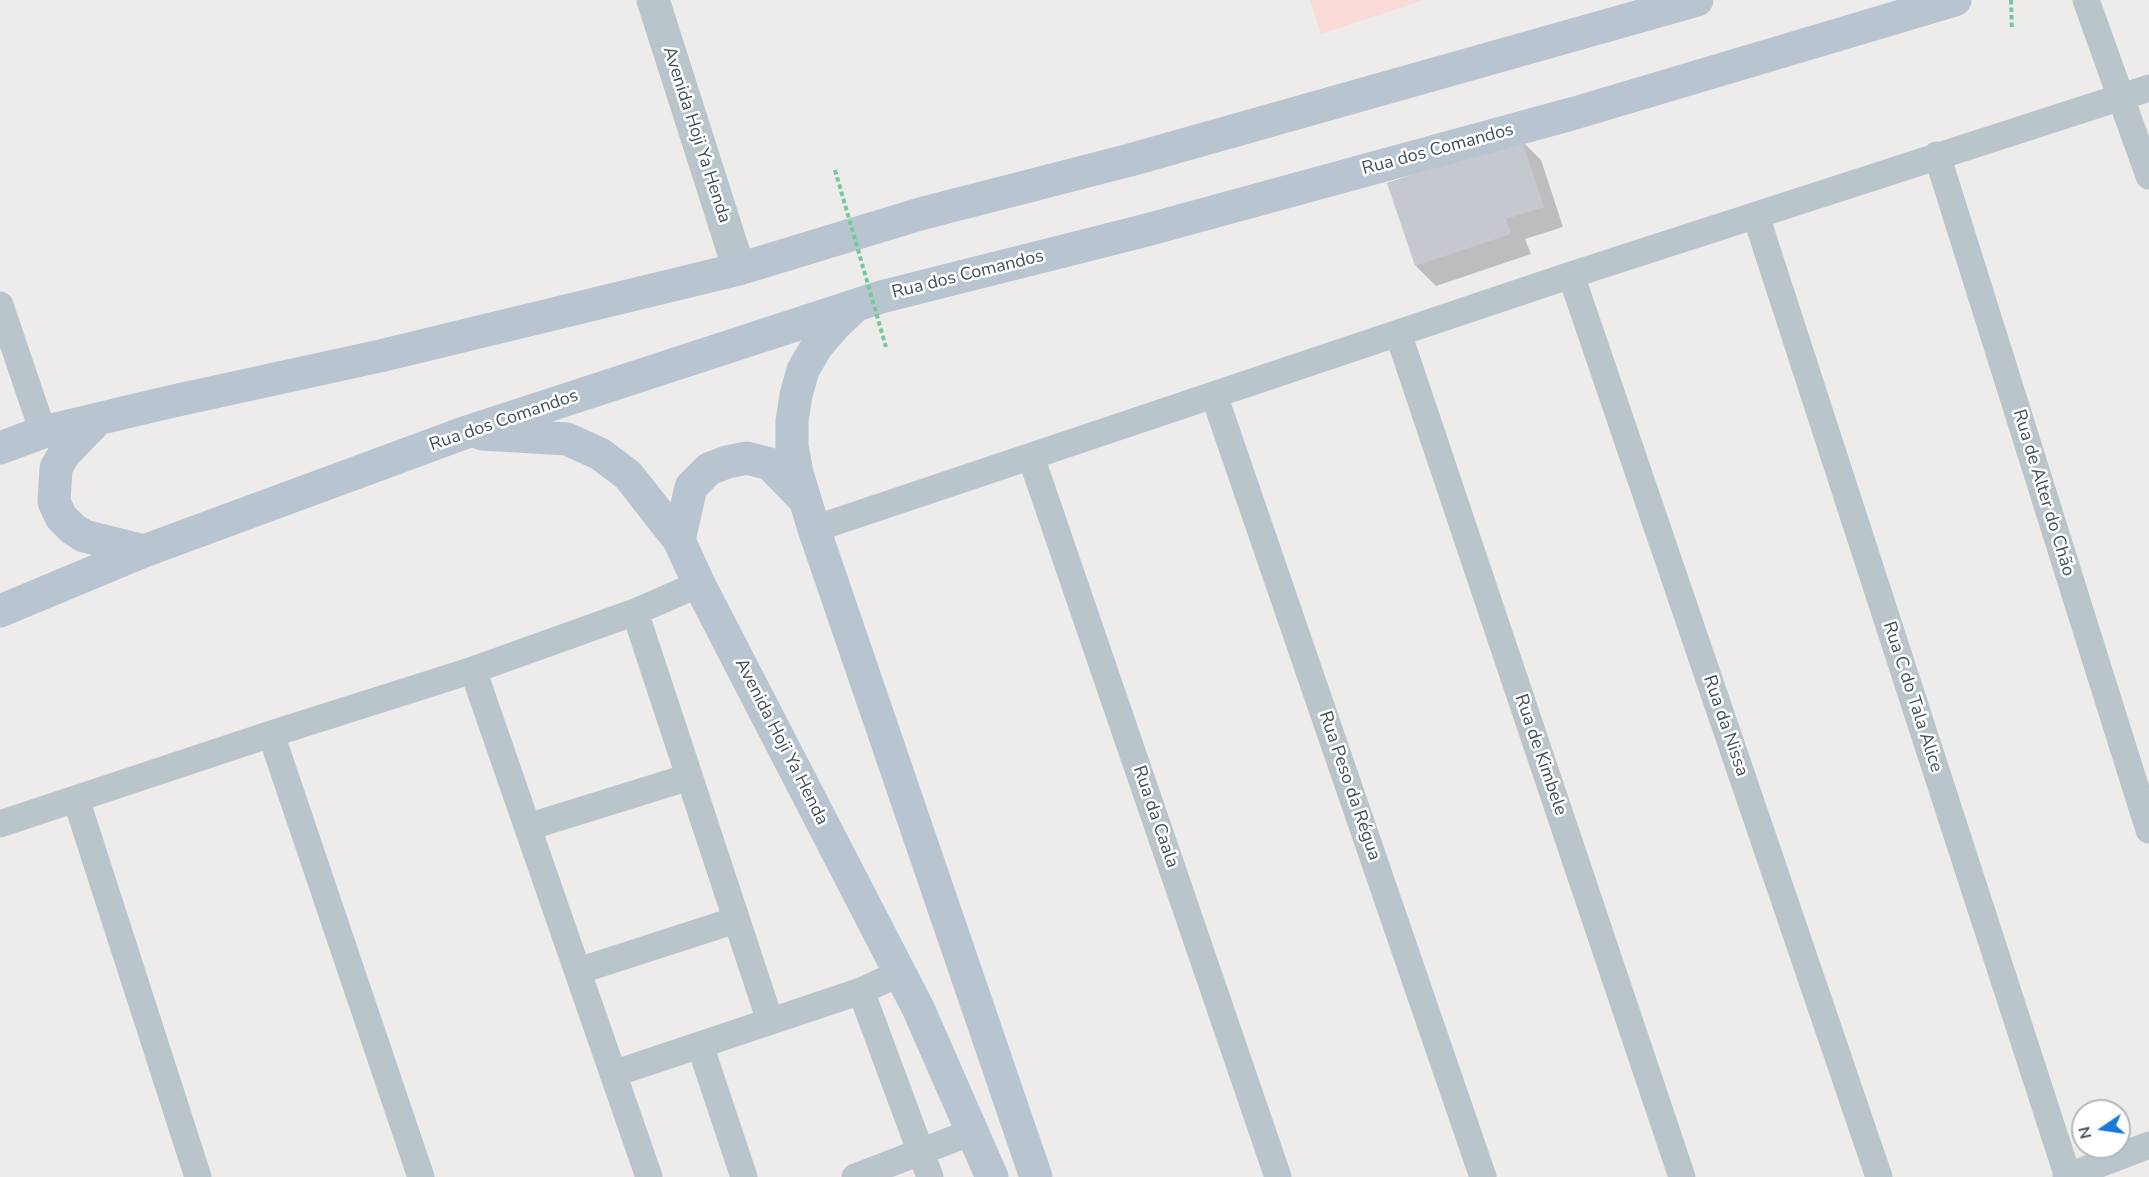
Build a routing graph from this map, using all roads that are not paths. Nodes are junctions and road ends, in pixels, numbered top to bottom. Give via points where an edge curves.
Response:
1 (653, 0) edge
2 (1697, 0) edge
3 (1955, 0) edge
4 (2086, 0) edge
5 (2149, 88) edge
6 (2122, 97) junction
7 (1936, 156) junction
8 (2149, 176) edge
9 (1756, 216) junction
10 (738, 269) junction
11 (1571, 275) junction
12 (0, 305) edge
13 (856, 306) junction
14 (1398, 333) junction
15 (1214, 395) junction
16 (97, 420) junction
17 (43, 432) junction
18 (464, 434) junction
19 (0, 448) edge
20 (1031, 457) junction
21 (810, 514) junction
22 (679, 540) junction
23 (144, 551) junction
24 (699, 584) junction
25 (0, 611) edge
26 (635, 612) junction
27 (473, 670) junction
28 (271, 734) junction
29 (689, 777) junction
30 (76, 799) junction
31 (0, 824) edge
32 (528, 827) junction
33 (2149, 830) edge
34 (736, 920) junction
35 (578, 971) junction
36 (900, 973) junction
37 (861, 991) junction
38 (770, 1021) junction
39 (699, 1045) junction
40 (613, 1074) junction
41 (972, 1132) junction
42 (2149, 1145) edge
43 (921, 1152) junction
44 (198, 1177) edge
45 (420, 1177) edge
46 (649, 1177) edge
47 (744, 1177) edge
48 (855, 1177) edge
49 (930, 1177) edge
50 (992, 1177) edge
51 (1036, 1177) edge
52 (1278, 1177) edge
53 (1484, 1177) edge
54 (1682, 1177) edge
55 (1879, 1177) edge
56 (2067, 1177) edge

1 - 10 street, Avenida Hoji Ya Henda
2 - 10 main road via 1130,160 920,214
3 - 13 main road, Rua dos Comandos via 1575,112
4 - 6 street
5 - 6 street
6 - 7 street
6 - 8 street
7 - 9 street
7 - 33 street, Rua de Alter do Chão
9 - 11 street
9 - 56 street, Rua C do Tala Alice
10 - 16 main road
11 - 14 street
11 - 55 street, Rua da Nissa
12 - 17 street
13 - 18 main road, Rua dos Comandos
13 - 21 main road via 817,346 803,370 796,395 792,446
14 - 15 street
14 - 54 street, Rua de Kimbele
15 - 20 street
15 - 53 street, Rua Peso da Régua
16 - 17 main road
16 - 23 main road via 64,454 56,468 54,502 61,517 84,536
17 - 19 main road
18 - 22 main road, Avenida Hoji Ya Henda via 567,439 600,454 628,475
18 - 23 main road, Rua dos Comandos
20 - 21 street
20 - 52 street, Rua da Caala
21 - 22 main road via 770,464 747,458 709,469 691,486
21 - 51 main road
22 - 24 main road, Avenida Hoji Ya Henda
23 - 25 main road, Rua dos Comandos
24 - 26 street
24 - 36 main road, Avenida Hoji Ya Henda
26 - 27 street
26 - 29 street
27 - 28 street
27 - 32 street
28 - 30 street
28 - 45 street
29 - 32 street
29 - 34 street
30 - 31 street
30 - 44 street
32 - 35 street
34 - 35 street
34 - 38 street
35 - 40 street
36 - 37 street
36 - 41 main road, Avenida Hoji Ya Henda
37 - 38 street
37 - 43 street
38 - 39 street
39 - 40 street
39 - 47 street
40 - 46 street
41 - 43 street
41 - 50 main road, Avenida Hoji Ya Henda
42 - 56 street
43 - 48 street
43 - 49 street

